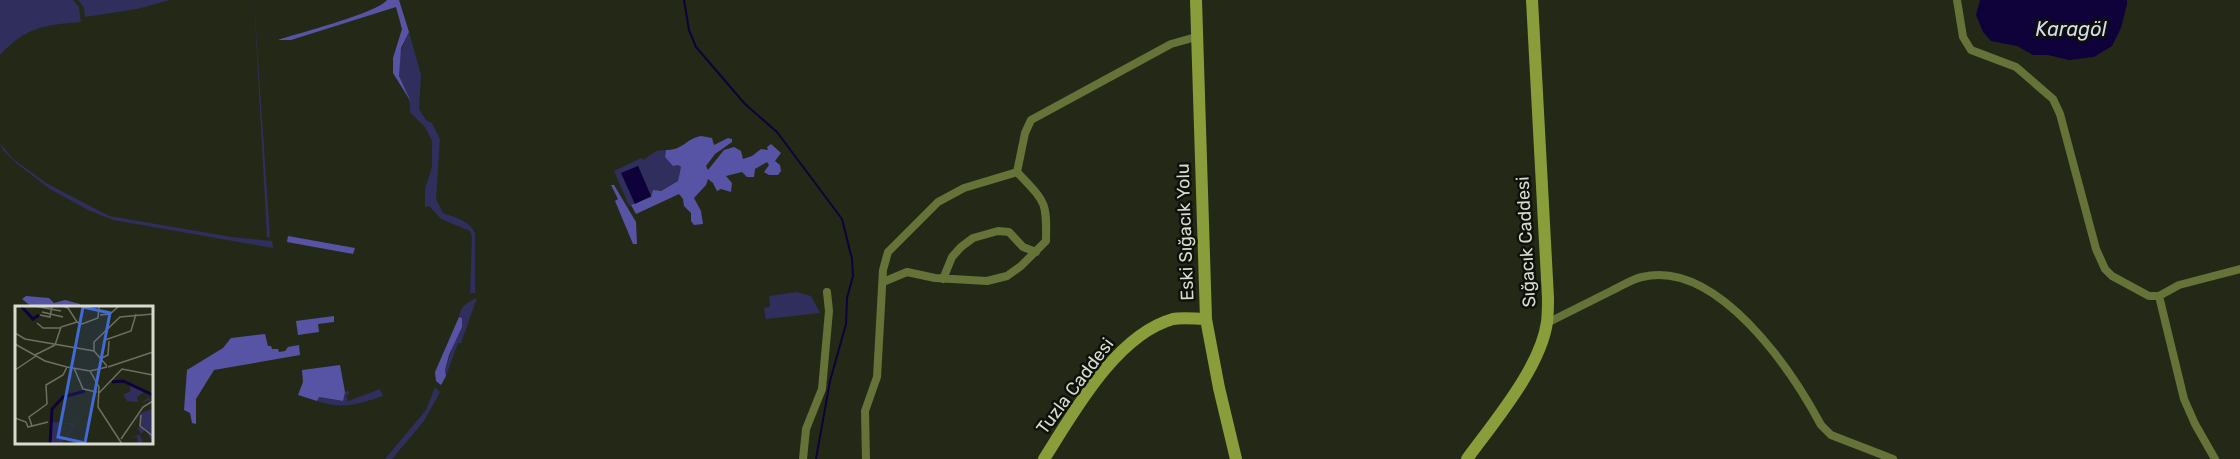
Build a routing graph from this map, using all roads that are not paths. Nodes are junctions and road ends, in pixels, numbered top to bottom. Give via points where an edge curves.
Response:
1 (1196, 0) edge
2 (1532, 0) edge
3 (1957, 0) edge
4 (1196, 37) junction
5 (1017, 172) junction
6 (1036, 252) junction
7 (2240, 269) edge
8 (944, 279) junction
9 (883, 282) junction
10 (827, 292) dead end
11 (2159, 296) junction
12 (1206, 320) junction
13 (1547, 323) junction
14 (803, 459) edge
15 (866, 459) edge
16 (1044, 459) edge
17 (1236, 459) edge
18 (1467, 459) edge
19 (1893, 459) edge
20 (2215, 459) edge

1 - 4 main road, Eski Sığacık Yolu
2 - 13 main road, Sığacık Caddesi
3 - 11 street via 1962,37 1971,50 2016,67 2053,99 2105,269 2149,296
4 - 5 street via 1171,44 1031,120
4 - 12 main road, Eski Sığacık Yolu
5 - 6 street via 1043,200 1047,210 1046,241
5 - 9 street via 964,188 938,202 888,252
6 - 8 street via 1007,276 987,281
6 - 8 street via 1023,247 1009,232 973,238 952,257
7 - 11 street via 2179,285
8 - 9 street via 907,272
9 - 15 street via 877,377 865,411
10 - 14 street via 822,389 806,429
11 - 20 street via 2184,399
12 - 16 main road, Tuzla Caddesi via 1175,319 1146,330 1119,352
12 - 17 main road, Eski Sığacık Yolu
13 - 18 main road, Sığacık Caddesi via 1536,359
13 - 19 street via 1641,277 1661,275 1703,288 1726,302 1774,350 1831,435

